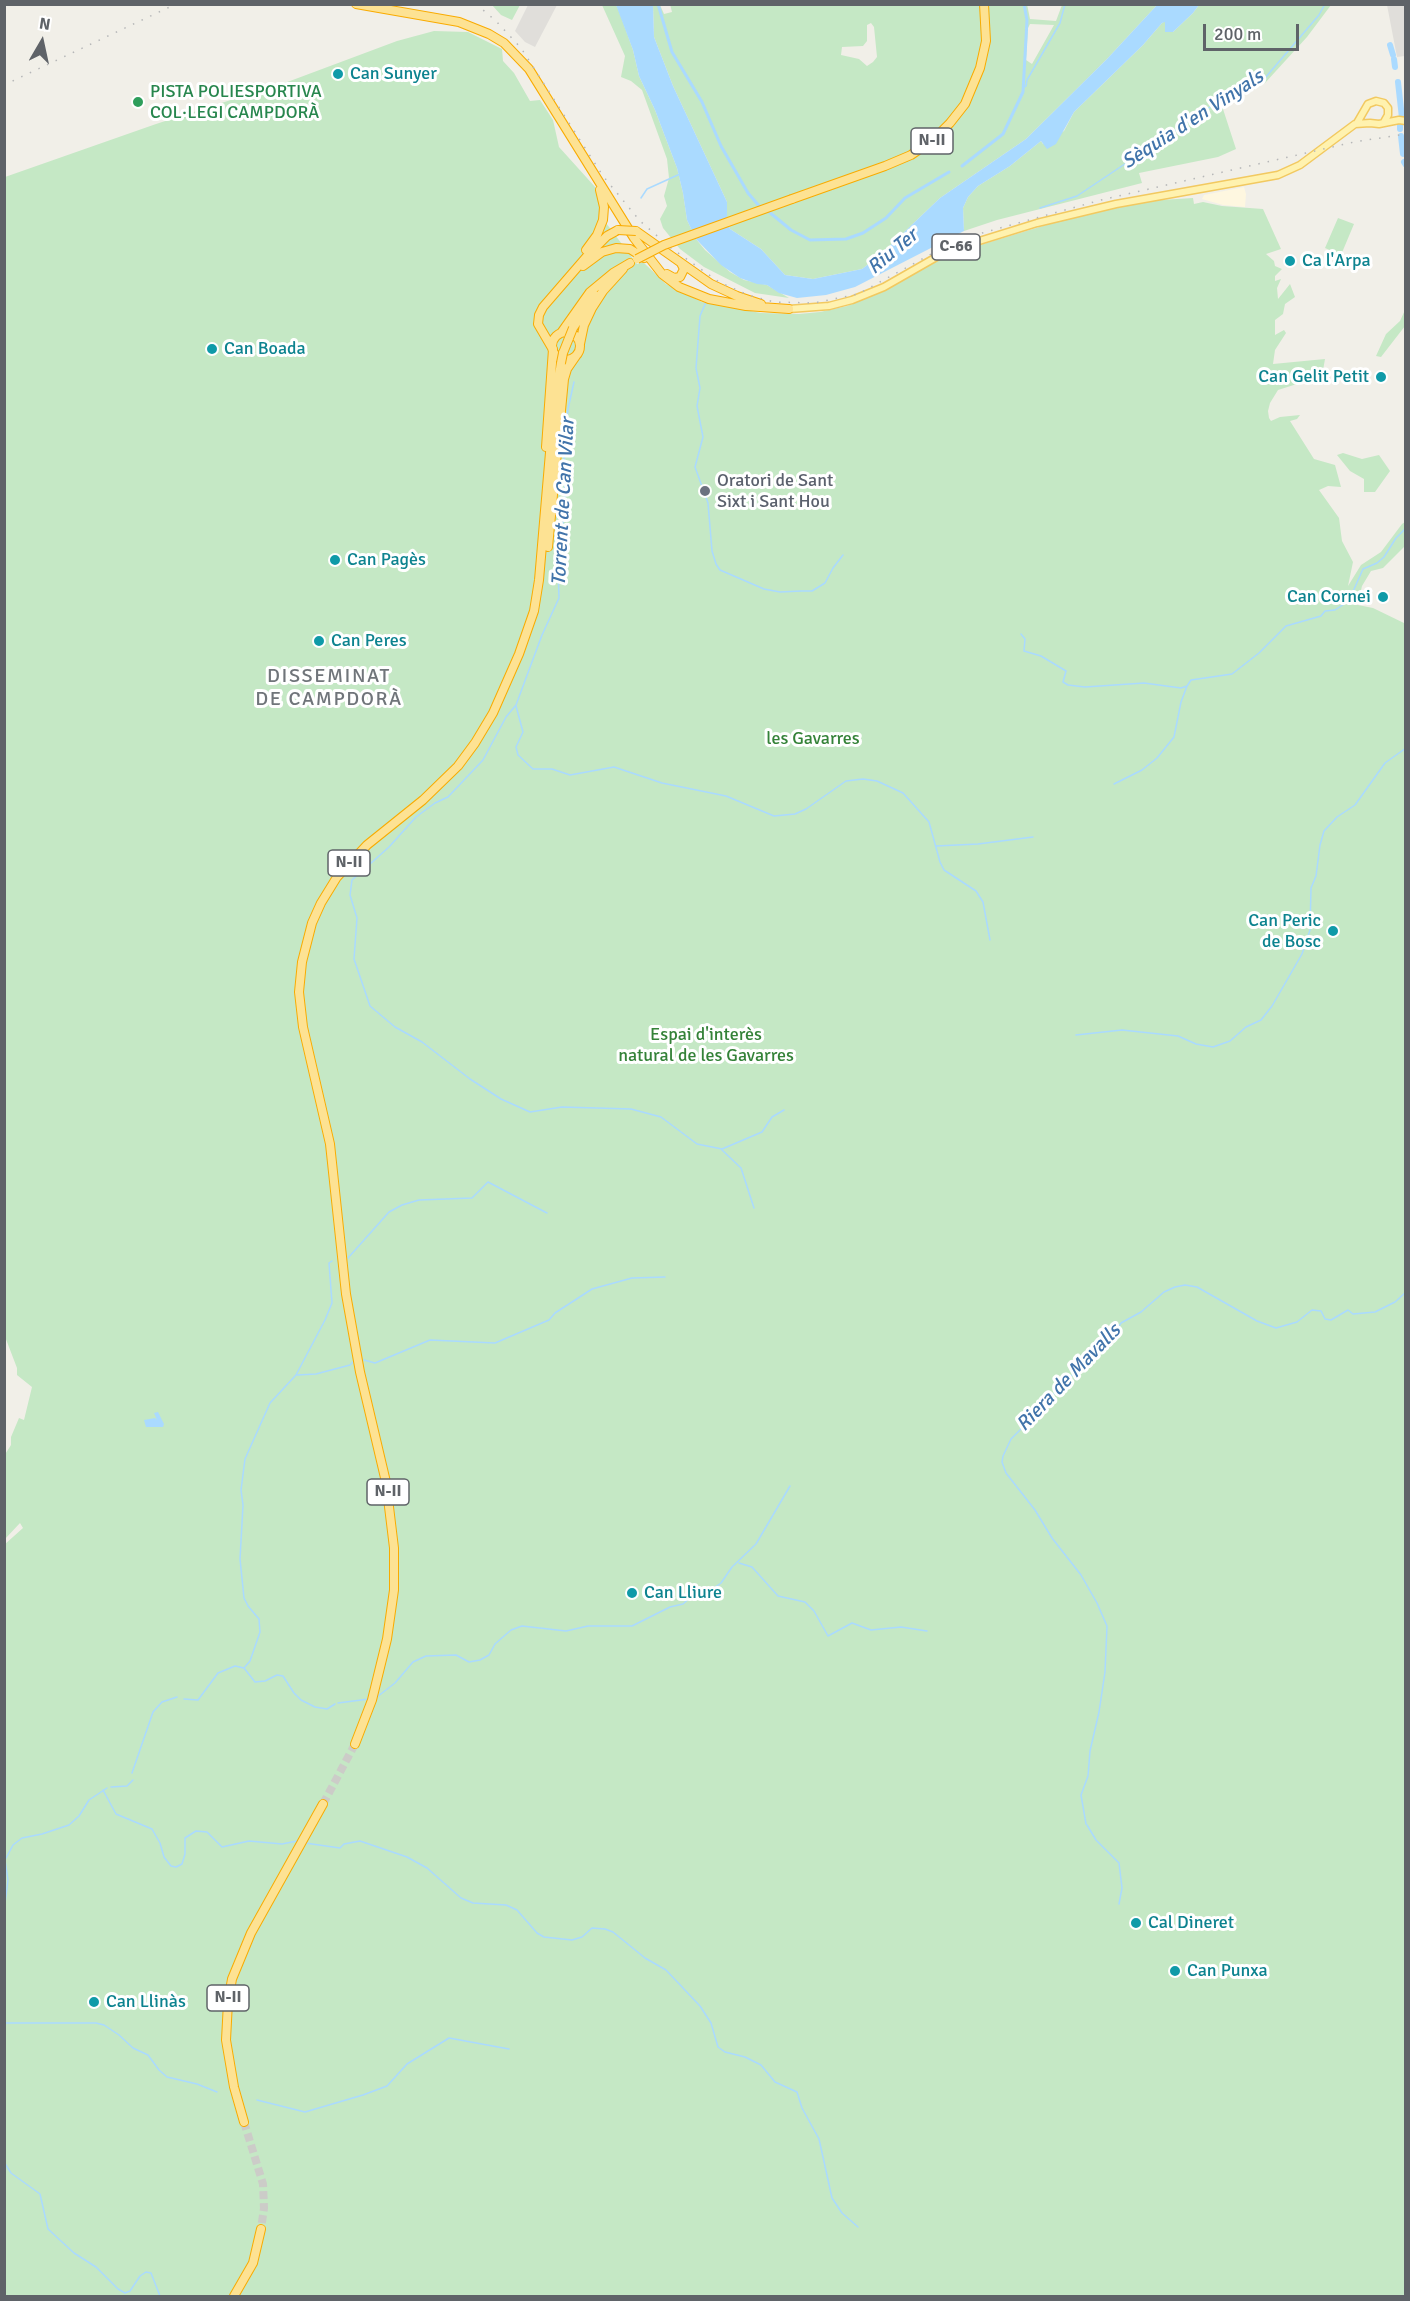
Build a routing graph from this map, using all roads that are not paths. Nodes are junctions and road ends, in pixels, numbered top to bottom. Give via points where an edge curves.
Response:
1 (356, 4) edge
2 (984, 4) edge
3 (1365, 112) junction
4 (1389, 113) junction
5 (1402, 120) edge
6 (1384, 122) junction
7 (1357, 123) junction
8 (1370, 123) junction
9 (585, 159) junction
10 (643, 251) junction
11 (675, 258) junction
12 (630, 263) junction
13 (567, 278) junction
14 (670, 280) junction
15 (559, 286) junction
16 (789, 309) junction
17 (540, 329) junction
18 (560, 333) junction
19 (580, 344) junction
20 (552, 349) junction
21 (576, 356) junction
22 (540, 580) junction
23 (530, 622) junction
24 (356, 1743) tunnel mouth
25 (323, 1804) tunnel mouth
26 (244, 2122) tunnel mouth
27 (261, 2229) tunnel mouth
28 (234, 2296) edge

1 - 9 highway, C-66 via 459,22 504,43 531,71
2 - 12 highway, N-II, bridge via 986,41 980,68 965,104 933,140 885,166 664,245
3 - 4 main road via 1368,104 1376,100 1386,105
3 - 7 main road, C-66
3 - 8 main road
4 - 5 main road
4 - 6 main road
5 - 6 main road
6 - 8 main road
7 - 8 main road
7 - 16 main road, C-66 via 1299,165 1278,175 1116,204 1037,223 947,250 852,300
9 - 10 highway, C-66
9 - 13 highway via 602,195 603,220
10 - 11 highway via 675,279 682,276 684,269
10 - 14 highway, C-66
11 - 13 highway, bridge via 636,231 618,230
11 - 16 highway via 729,293
12 - 18 highway via 595,288
12 - 19 highway via 595,303
12 - 22 highway, N-II, bridge via 593,297 573,328 563,354 555,395
13 - 15 highway
14 - 15 highway via 636,251 620,247 596,255
14 - 16 highway, C-66 via 691,293 718,301
15 - 17 highway via 540,312
17 - 18 highway via 549,335
17 - 20 highway
18 - 19 highway via 574,334
18 - 20 highway
19 - 21 highway
20 - 21 highway via 562,359
20 - 23 highway
21 - 22 highway via 564,379 549,537
22 - 23 highway, N-II
23 - 24 highway, N-II via 501,694 475,743 438,787 367,845 337,878 312,923 302,962 299,992 303,1027 331,1154 355,1345 391,1508 391,1615 372,1700
25 - 26 highway, N-II via 234,1972 226,2030 234,2087
27 - 28 highway via 253,2263

